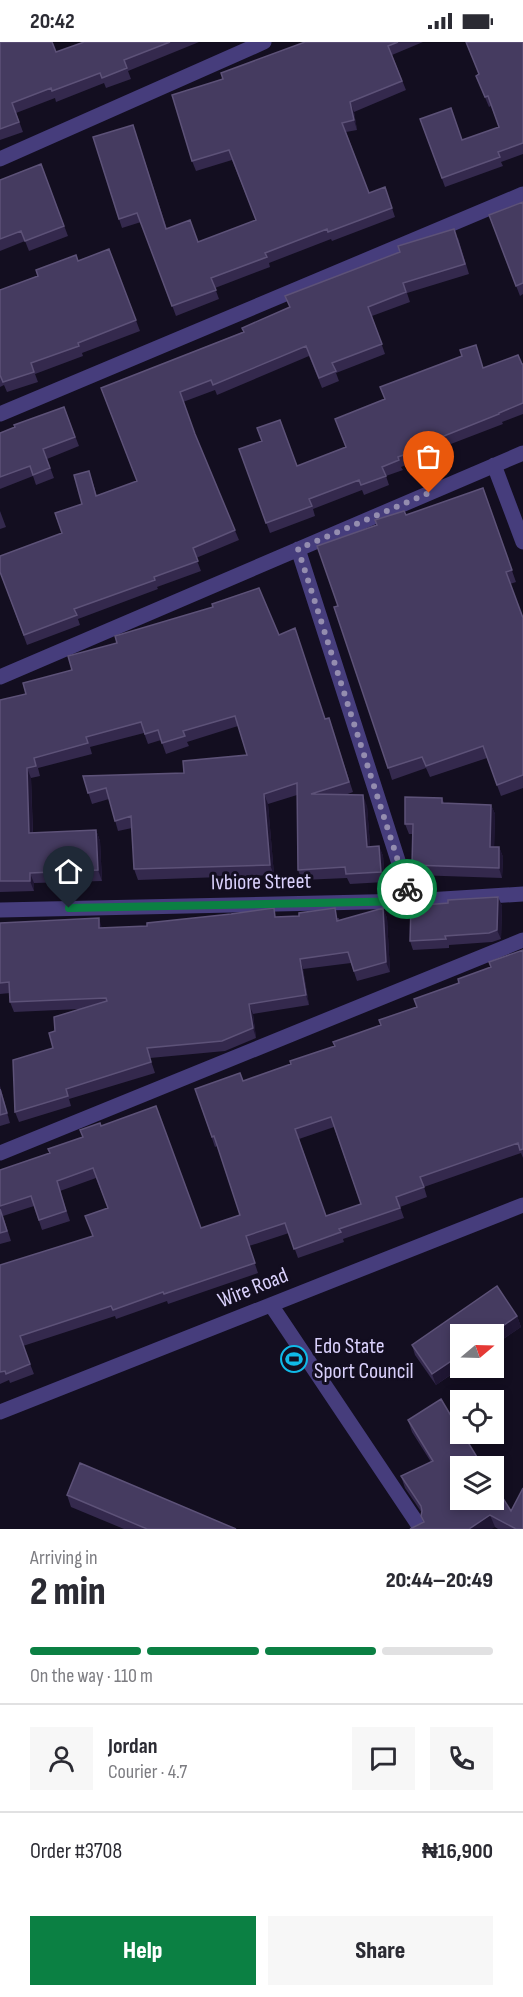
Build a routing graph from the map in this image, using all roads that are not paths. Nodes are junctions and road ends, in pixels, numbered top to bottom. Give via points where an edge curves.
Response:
1 (264, 42) edge
2 (0, 159) edge
3 (523, 194) edge
4 (0, 414) edge
5 (523, 453) edge
6 (494, 465) junction
7 (523, 542) edge
8 (298, 549) junction
9 (0, 677) edge
10 (523, 894) edge
11 (411, 901) junction
12 (0, 910) edge
13 (523, 940) edge
14 (0, 1153) edge
15 (523, 1205) edge
16 (271, 1305) junction
17 (0, 1412) edge
18 (417, 1523) edge

1 - 2 street
3 - 4 street
5 - 6 street
6 - 7 street
6 - 8 street
8 - 9 street
8 - 11 street
10 - 11 street, Ivbiore Street
11 - 12 street, Ivbiore Street
13 - 14 street
15 - 16 street, Wire Road
16 - 17 street, Wire Road
16 - 18 street

